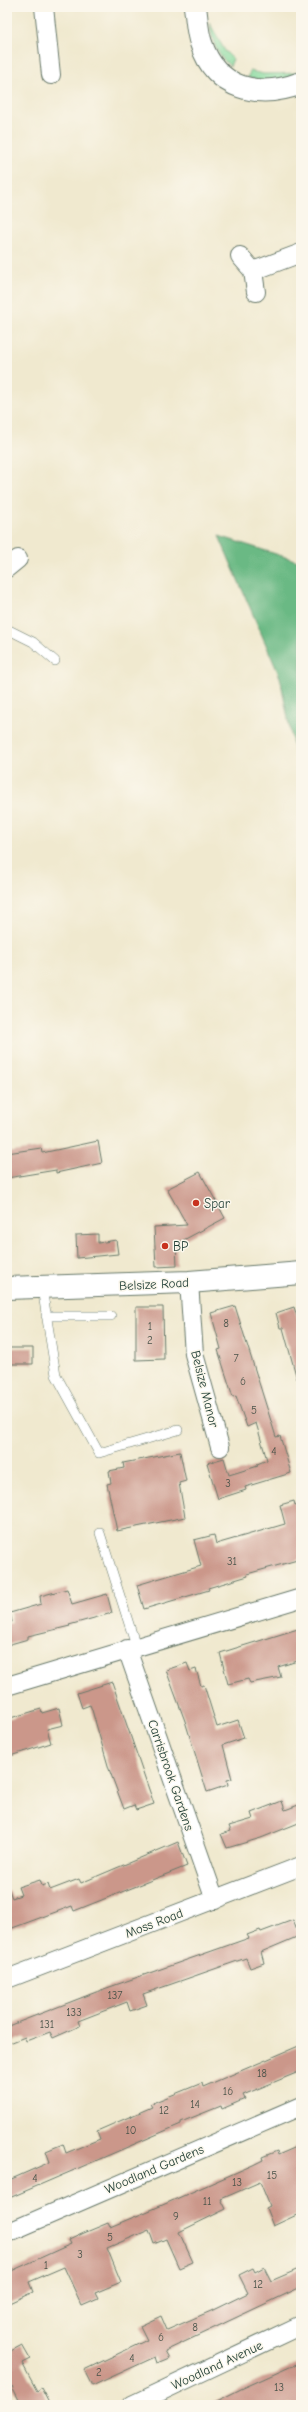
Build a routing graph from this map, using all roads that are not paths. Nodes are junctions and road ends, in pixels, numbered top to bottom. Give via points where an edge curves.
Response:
1 (44, 7) edge
2 (195, 7) edge
3 (51, 75) dead end
4 (301, 83) edge
5 (301, 253) edge
6 (240, 256) dead end
7 (253, 271) junction
8 (256, 292) dead end
9 (7, 629) edge
10 (55, 661) dead end
11 (301, 1273) edge
12 (189, 1282) junction
13 (7, 1288) edge
14 (42, 1288) junction
15 (46, 1316) junction
16 (111, 1316) dead end
17 (178, 1430) dead end
18 (220, 1447) dead end
19 (100, 1533) dead end
20 (301, 1598) edge
21 (132, 1648) junction
22 (7, 1686) edge
23 (301, 1866) edge
24 (215, 1900) junction
25 (7, 1979) edge
26 (301, 2106) edge
27 (7, 2233) edge
28 (301, 2325) edge
29 (132, 2405) edge

1 - 3 street
2 - 4 street via 201,43 207,58 215,69 238,87 264,91 289,88
5 - 7 street
6 - 7 street
7 - 8 street
9 - 10 lane via 33,642
11 - 12 street, Belsize Road
12 - 14 street, Belsize Road
12 - 18 street, Belsize Manor via 194,1354
13 - 14 street, Belsize Road
14 - 15 lane
15 - 16 lane
15 - 17 lane via 56,1376 98,1453
19 - 21 lane
20 - 21 street
21 - 22 street
21 - 24 street, Carrisbrook Gardens
23 - 24 street, Moss Road
24 - 25 street, Moss Road
26 - 27 street, Woodland Gardens
28 - 29 street, Woodland Avenue

